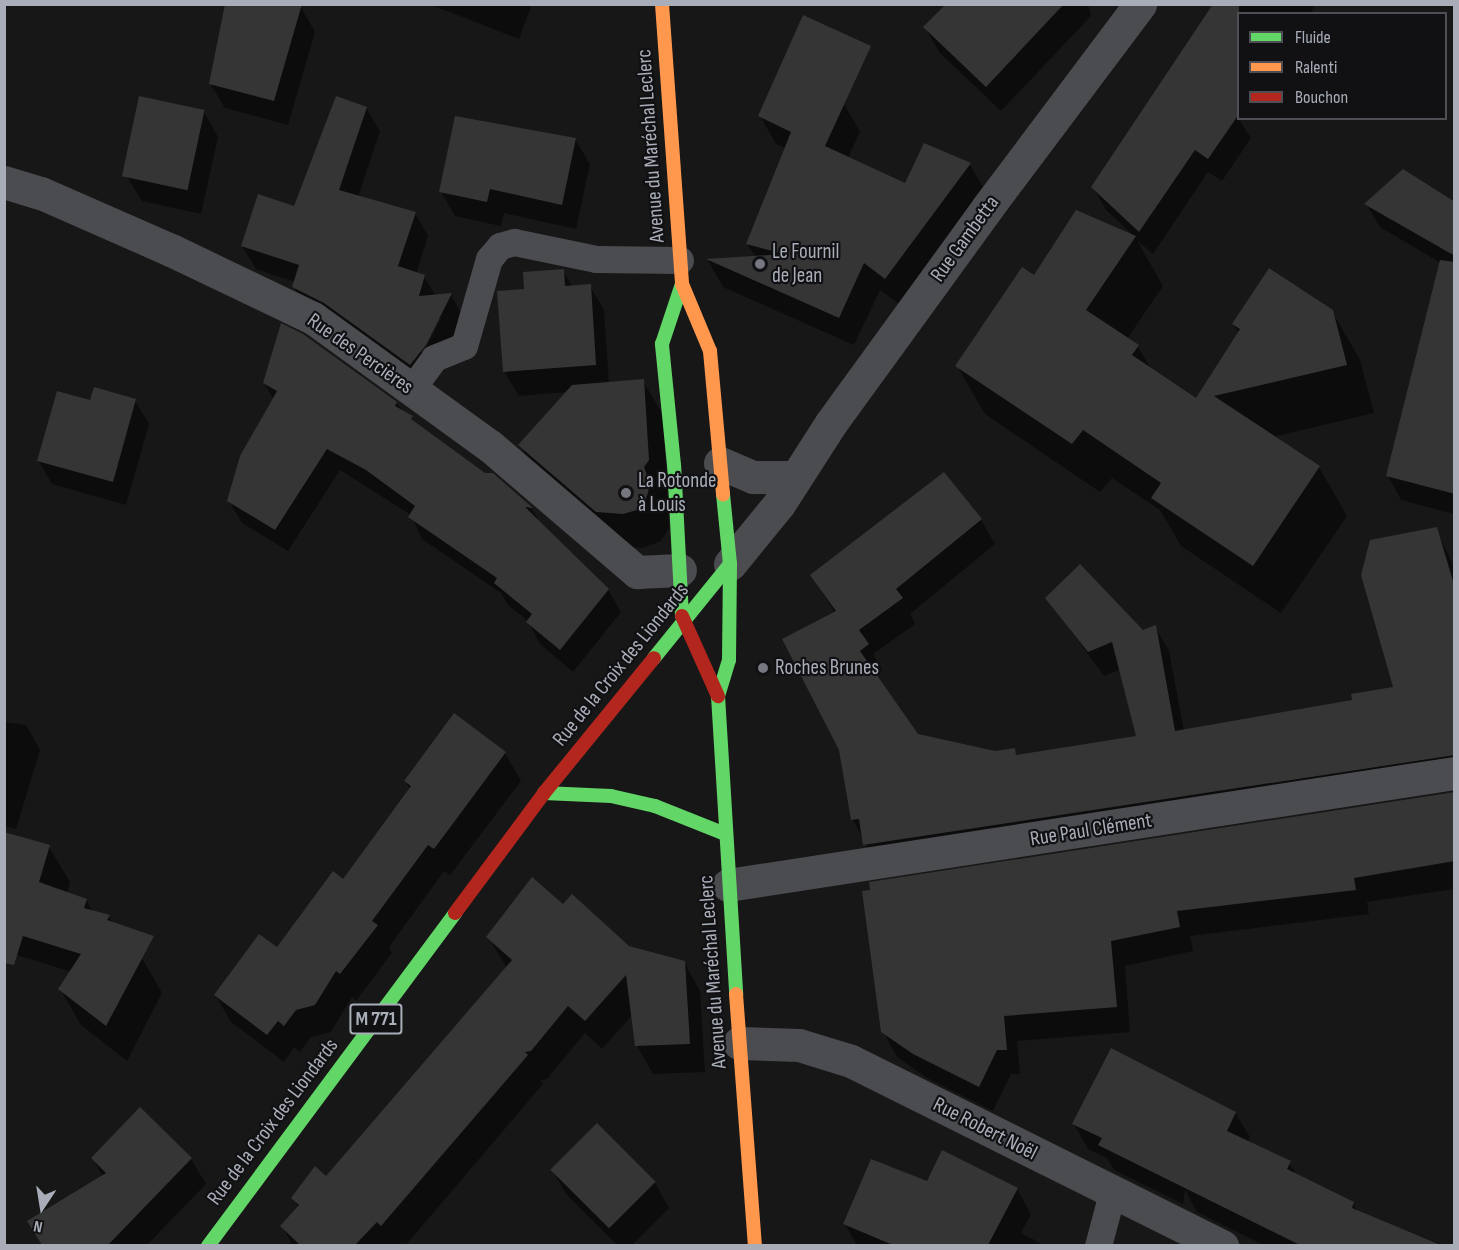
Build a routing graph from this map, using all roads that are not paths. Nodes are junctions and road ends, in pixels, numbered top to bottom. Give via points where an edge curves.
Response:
1 (662, 4) edge
2 (1140, 4) edge
3 (4, 182) edge
4 (681, 272) junction
5 (411, 390) junction
6 (720, 463) junction
7 (794, 477) junction
8 (730, 564) junction
9 (680, 570) junction
10 (682, 623) junction
11 (718, 696) junction
12 (1455, 773) edge
13 (544, 793) junction
14 (725, 834) junction
15 (728, 885) junction
16 (739, 1043) junction
17 (1112, 1193) junction
18 (208, 1245) edge
19 (755, 1245) edge
20 (1098, 1245) edge
21 (1222, 1245) edge

1 - 4 main road, Avenue du Maréchal Leclerc
2 - 7 street, Rue Gambetta via 987,208
3 - 5 street, Rue des Percières via 41,193 171,250 313,318
4 - 5 lane via 514,242 500,246 489,259 464,346 434,358
4 - 6 main road, Avenue du Maréchal Leclerc via 710,351
4 - 9 main road, Avenue du Maréchal Leclerc via 662,344
5 - 9 street, Rue des Percières via 490,446 637,573
6 - 7 street via 753,477
6 - 8 main road, Avenue du Maréchal Leclerc
7 - 8 street, Rue Gambetta via 779,504
8 - 10 main road, Rue de la Croix des Liondards / M 771
8 - 11 main road, Avenue du Maréchal Leclerc via 729,660
9 - 10 main road, Avenue du Maréchal Leclerc
10 - 11 main road, Avenue du Maréchal Leclerc
10 - 13 main road, Rue de la Croix des Liondards / M 771
11 - 14 main road, Avenue du Maréchal Leclerc
12 - 15 street, Rue Paul Clément
13 - 14 main road via 611,796 655,806
13 - 18 main road, Rue de la Croix des Liondards / M 771
14 - 15 main road, Avenue du Maréchal Leclerc
15 - 16 main road, Avenue du Maréchal Leclerc
16 - 17 street, Rue Robert Noël via 799,1045 851,1061
16 - 19 main road, Avenue du Maréchal Leclerc
17 - 20 lane
17 - 21 street, Rue Robert Noël

